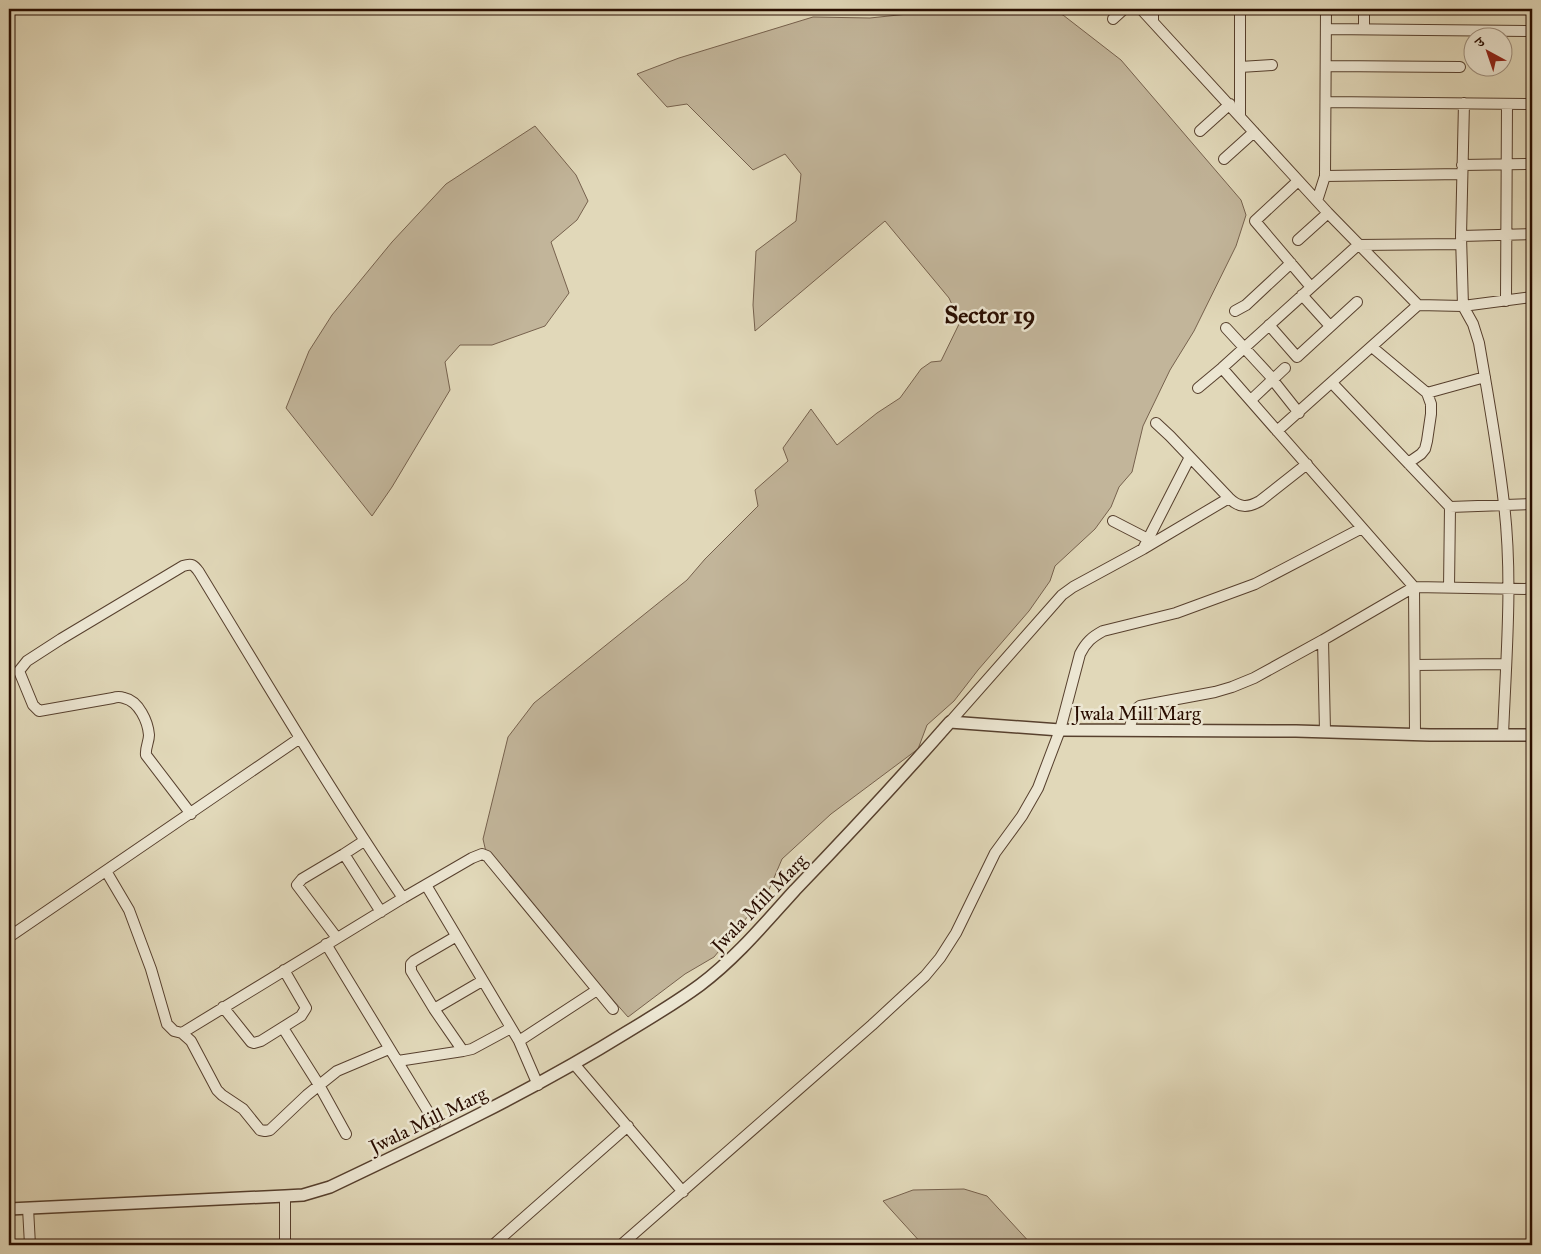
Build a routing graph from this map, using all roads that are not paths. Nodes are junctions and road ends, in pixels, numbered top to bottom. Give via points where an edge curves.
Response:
1 (1124, 9) edge
2 (1141, 9) edge
3 (1154, 9) edge
4 (1240, 9) edge
5 (1326, 9) edge
6 (1364, 9) edge
7 (1113, 19) dead end
8 (1153, 21) junction
9 (1326, 29) junction
10 (1364, 29) junction
11 (1532, 31) edge
12 (1272, 66) dead end
13 (1326, 66) junction
14 (1240, 67) junction
15 (1460, 67) dead end
16 (1326, 102) junction
17 (1464, 103) junction
18 (1230, 104) junction
19 (1507, 104) junction
20 (1532, 104) edge
21 (1240, 115) junction
22 (1200, 132) dead end
23 (1254, 132) junction
24 (1224, 159) dead end
25 (1507, 164) junction
26 (1532, 164) edge
27 (1462, 170) junction
28 (1324, 176) junction
29 (1298, 181) junction
30 (1317, 201) junction
31 (1328, 214) junction
32 (1532, 234) edge
33 (1507, 235) junction
34 (1298, 240) dead end
35 (1461, 240) junction
36 (1358, 245) junction
37 (1291, 263) junction
38 (1311, 287) junction
39 (1302, 295) junction
40 (1532, 297) edge
41 (1506, 301) junction
42 (1358, 302) dead end
43 (1418, 305) junction
44 (1463, 306) junction
45 (1235, 311) dead end
46 (1269, 325) junction
47 (1330, 326) junction
48 (1226, 328) dead end
49 (1372, 347) junction
50 (1244, 348) junction
51 (1222, 368) junction
52 (1285, 368) dead end
53 (1485, 377) junction
54 (1274, 382) junction
55 (1332, 382) junction
56 (1198, 388) dead end
57 (1427, 393) junction
58 (1251, 400) junction
59 (1299, 412) junction
60 (1156, 423) dead end
61 (1277, 431) junction
62 (1190, 457) junction
63 (1408, 462) junction
64 (1307, 464) junction
65 (1228, 498) junction
66 (1504, 504) junction
67 (1532, 504) edge
68 (1450, 507) junction
69 (1113, 521) dead end
70 (1362, 528) junction
71 (1146, 544) junction
72 (1414, 587) junction
73 (1449, 588) junction
74 (1508, 588) junction
75 (1532, 589) edge
76 (1323, 640) junction
77 (1506, 664) junction
78 (1414, 665) junction
79 (950, 722) junction
80 (1060, 730) junction
81 (1129, 730) junction
82 (1325, 731) junction
83 (1415, 734) junction
84 (1503, 735) junction
85 (1532, 735) edge
86 (300, 738) junction
87 (190, 814) junction
88 (364, 841) junction
89 (344, 854) junction
90 (106, 871) junction
91 (426, 885) junction
92 (403, 898) junction
93 (380, 912) junction
94 (9, 937) edge
95 (456, 937) junction
96 (337, 938) junction
97 (326, 944) junction
98 (284, 970) junction
99 (482, 981) junction
100 (597, 990) junction
101 (223, 1007) junction
102 (434, 1009) junction
103 (613, 1009) dead end
104 (283, 1028) junction
105 (511, 1028) junction
106 (182, 1033) junction
107 (519, 1041) junction
108 (389, 1049) junction
109 (463, 1051) junction
110 (398, 1061) junction
111 (575, 1064) junction
112 (319, 1084) junction
113 (538, 1085) junction
114 (435, 1124) dead end
115 (628, 1126) junction
116 (346, 1134) dead end
117 (683, 1192) junction
118 (285, 1196) junction
119 (28, 1208) junction
120 (9, 1209) edge
121 (30, 1245) edge
122 (285, 1245) edge
123 (492, 1245) edge
124 (621, 1245) edge

1 - 7 street
2 - 8 street
3 - 8 street
4 - 14 street
5 - 9 street
6 - 10 street
8 - 18 street
9 - 10 street
9 - 13 street
10 - 11 street
12 - 14 street
13 - 15 street
13 - 16 street
14 - 21 street
16 - 17 street
16 - 28 street
17 - 19 street
17 - 27 street
18 - 21 street
18 - 22 street
19 - 20 street
19 - 25 street
21 - 23 street
23 - 24 street
23 - 29 street
25 - 26 street
25 - 27 street
25 - 33 street
27 - 28 street
27 - 35 street
28 - 30 street
29 - 30 street
29 - 37 street via 1255,222
30 - 31 street
31 - 34 street
31 - 36 street
32 - 33 street
33 - 35 street
33 - 41 street
35 - 36 street
35 - 44 street
36 - 38 street
36 - 43 street
37 - 38 street
37 - 45 street via 1246,305
38 - 39 street
39 - 46 street
39 - 47 street
40 - 41 street
41 - 44 street
42 - 47 street
43 - 44 street
43 - 49 street
44 - 53 street via 1479,343
46 - 47 street via 1296,357
46 - 50 street
48 - 50 street
49 - 55 street
49 - 57 street
50 - 51 street
50 - 54 street
51 - 56 street
51 - 58 street
52 - 54 street
53 - 57 street
53 - 66 street
54 - 58 street
54 - 59 street
55 - 59 street
55 - 63 street
57 - 63 street via 1431,414 1425,449
58 - 61 street
59 - 61 street
60 - 62 street
61 - 64 street
62 - 65 street
62 - 71 street
63 - 68 street
64 - 65 street via 1252,506 1243,507
64 - 70 street
65 - 71 street
66 - 67 street
66 - 68 street
66 - 74 street
68 - 73 street
69 - 71 street
70 - 72 street
70 - 80 street via 1255,584 1176,613 1093,636 1080,654
71 - 79 street via 1062,595
72 - 73 street
72 - 76 street
72 - 78 street
73 - 74 street
74 - 75 street
74 - 77 street
76 - 81 street via 1232,687 1140,706 1135,710
76 - 82 street
77 - 78 street
77 - 84 street
78 - 83 street
79 - 80 street, Jwala Mill Marg
79 - 111 street, Jwala Mill Marg via 725,964 665,1009
80 - 81 street, Jwala Mill Marg
80 - 117 street via 1038,788 996,853 939,960 865,1032
81 - 82 street, Jwala Mill Marg
82 - 83 street, Jwala Mill Marg
83 - 84 street, Jwala Mill Marg
84 - 85 street, Jwala Mill Marg
86 - 87 street
86 - 87 street via 194,565 174,571 22,666 20,675 33,705 39,711 113,698 132,702 146,722 149,736 146,755
86 - 88 street
87 - 90 street
88 - 89 street
88 - 92 street
89 - 93 street
89 - 96 street via 297,885
90 - 94 street
90 - 106 street via 131,917 167,1024
91 - 92 street
91 - 95 street
91 - 100 street via 477,855 487,856
92 - 93 street
93 - 96 street
95 - 99 street
95 - 102 street via 414,961 410,967
96 - 97 street
97 - 98 street
97 - 108 street
98 - 101 street
98 - 104 street via 306,1008 302,1016
99 - 102 street
99 - 105 street
100 - 103 street
100 - 107 street
101 - 104 street via 254,1043
101 - 106 street
102 - 109 street
104 - 112 street
105 - 107 street
105 - 109 street
106 - 112 street via 191,1041 217,1090 243,1108 265,1131 276,1126
107 - 113 street
108 - 110 street
108 - 112 street via 337,1071
109 - 110 street
110 - 114 street
111 - 113 street, Jwala Mill Marg
111 - 115 street
112 - 116 street
113 - 118 street, Jwala Mill Marg via 330,1187 303,1195
115 - 117 street
115 - 123 street
117 - 124 street
118 - 119 street, Jwala Mill Marg
118 - 122 street
119 - 120 street, Jwala Mill Marg
119 - 121 street

